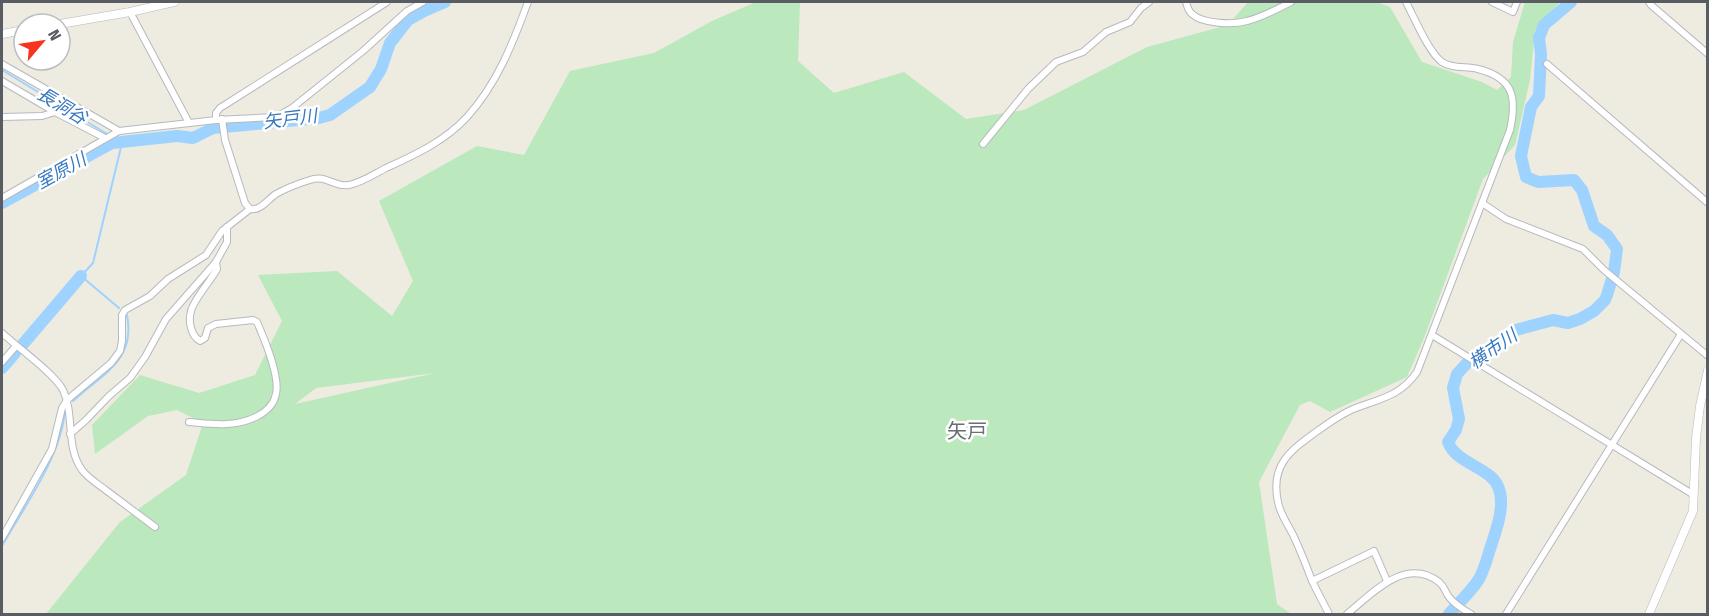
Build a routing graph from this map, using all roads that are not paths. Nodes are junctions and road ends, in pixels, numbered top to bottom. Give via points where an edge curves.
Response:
1 (174, 2) edge
2 (387, 2) edge
3 (423, 2) edge
4 (528, 2) edge
5 (1149, 2) edge
6 (1186, 2) edge
7 (1291, 2) edge
8 (1406, 2) edge
9 (1492, 2) edge
10 (1517, 2) edge
11 (1649, 2) edge
12 (130, 12) junction
13 (72, 22) edge
14 (1707, 54) edge
15 (2, 64) edge
16 (1547, 64) dead end
17 (2, 81) edge
18 (55, 112) junction
19 (2, 117) edge
20 (219, 120) junction
21 (189, 123) junction
22 (117, 132) junction
23 (105, 138) junction
24 (983, 144) dead end
25 (2, 198) edge
26 (1482, 203) junction
27 (1707, 203) edge
28 (250, 209) junction
29 (227, 227) junction
30 (216, 262) junction
31 (2, 333) edge
32 (1682, 334) junction
33 (1432, 335) junction
34 (16, 346) junction
35 (1707, 356) edge
36 (2, 362) edge
37 (1707, 370) edge
38 (67, 400) junction
39 (189, 422) dead end
40 (70, 434) junction
41 (1612, 445) junction
42 (1694, 495) junction
43 (155, 527) dead end
44 (2, 538) edge
45 (1312, 581) junction
46 (1387, 581) junction
47 (1329, 615) edge
48 (1347, 615) edge
49 (1471, 615) edge
50 (1506, 615) edge
51 (1649, 615) edge

1 - 12 street
2 - 20 street via 220,108 216,113
3 - 20 street via 407,10 292,108 276,117
4 - 28 street via 501,69 484,96 466,118 440,139 410,158 348,186 313,179
5 - 24 street via 1130,22 1106,32 1083,52 1056,62 1028,88
6 - 7 street via 1193,16 1232,23 1260,17
8 - 26 street via 1442,62 1490,74 1502,80 1511,92 1514,110 1510,130
9 - 10 street via 1513,12
11 - 14 street
12 - 13 street
12 - 21 street
15 - 22 street
16 - 27 street
17 - 18 street
18 - 19 street via 42,117
18 - 23 street
20 - 21 street
20 - 28 street via 244,203
21 - 22 street
22 - 23 street
23 - 25 street
26 - 32 street via 1506,219 1583,249
26 - 33 street
28 - 29 street
29 - 30 street via 226,242
29 - 38 street via 206,255 124,310 120,351
30 - 39 street via 214,275 191,310 193,336 203,340 208,328 216,324 257,321 269,354 276,393 270,406 248,421
30 - 40 street via 166,319 130,378
31 - 34 street
32 - 35 street
32 - 41 street
33 - 41 street
33 - 45 street via 1417,372 1403,388 1336,418 1294,448 1282,463 1277,476 1278,504
34 - 36 street
34 - 38 street via 50,374
37 - 42 street via 1696,438
38 - 40 street
38 - 44 street via 52,449
40 - 43 street via 74,456 82,470
41 - 42 street
41 - 50 street
42 - 51 street via 1693,511
45 - 46 street via 1374,551
45 - 47 street
46 - 48 street
46 - 49 street via 1406,574 1421,574 1442,584 1449,597

